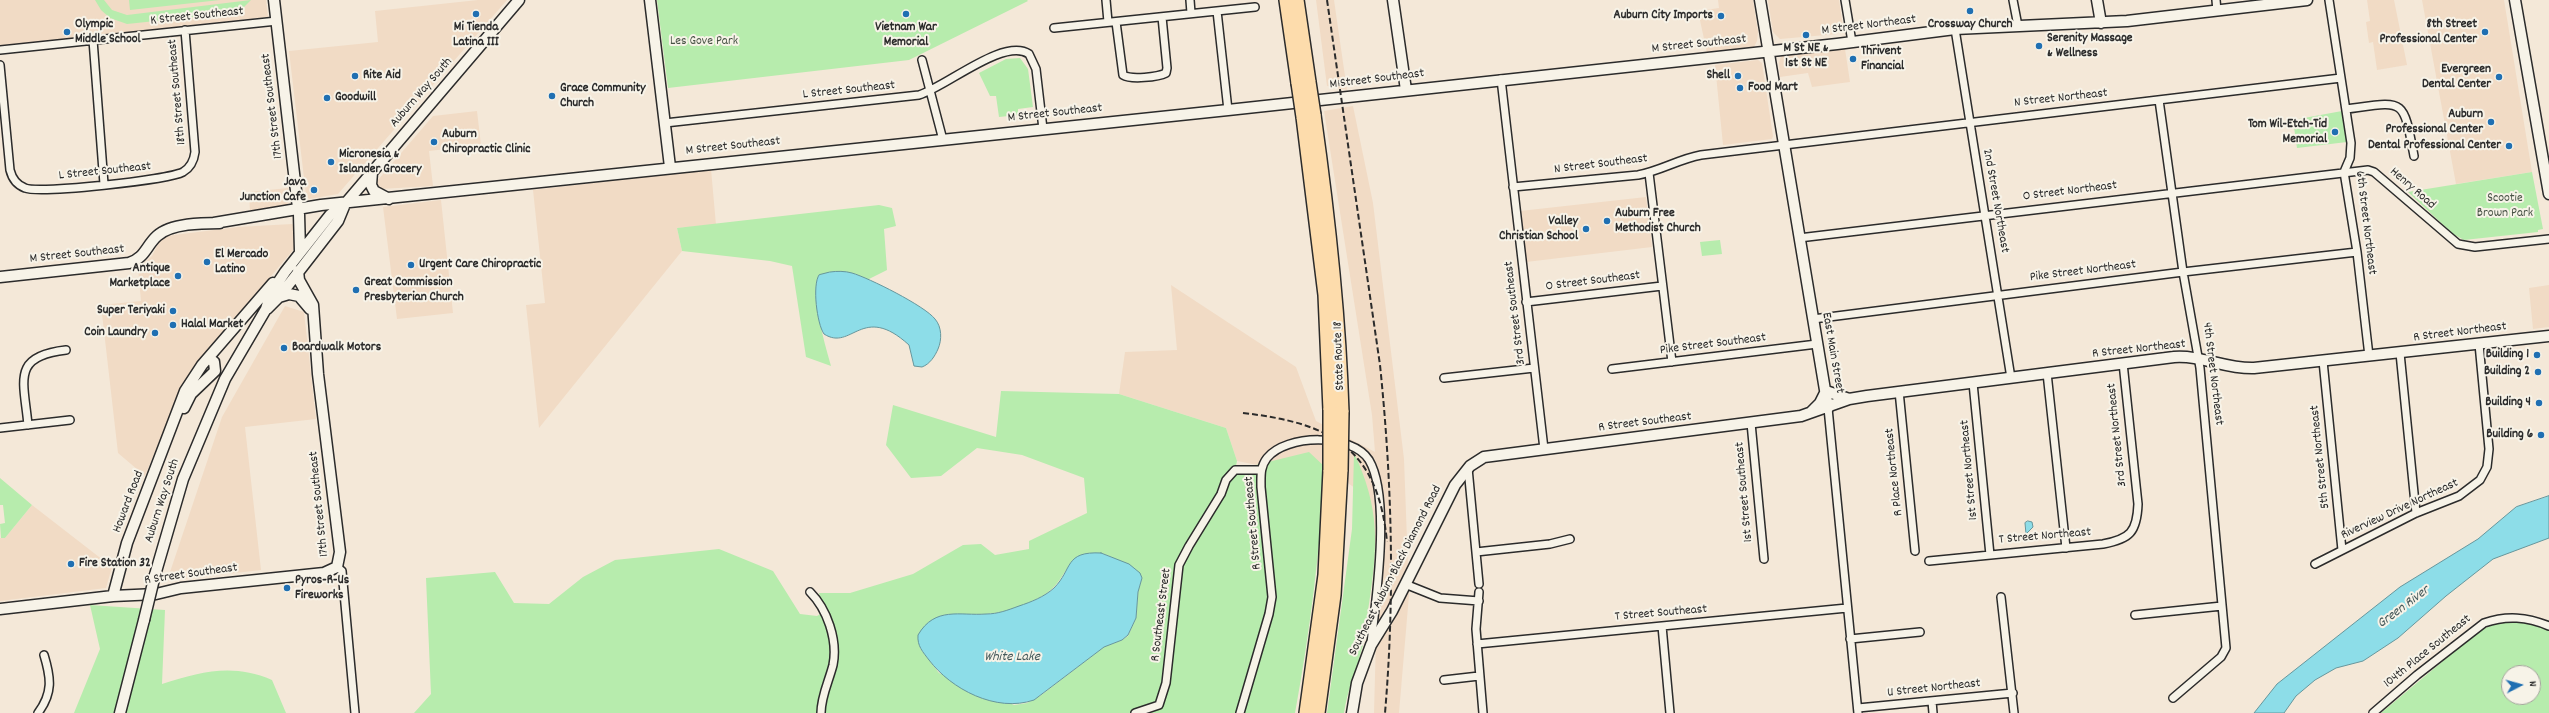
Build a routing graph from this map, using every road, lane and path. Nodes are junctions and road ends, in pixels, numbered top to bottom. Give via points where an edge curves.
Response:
1 (274, 0) edge
2 (519, 0) edge
3 (650, 0) edge
4 (1106, 0) edge
5 (1190, 0) edge
6 (1286, 0) edge
7 (1297, 0) edge
8 (1393, 0) edge
9 (1760, 0) edge
10 (1845, 0) edge
11 (2013, 0) edge
12 (2097, 0) edge
13 (2216, 0) edge
14 (2308, 0) edge
15 (2329, 0) edge
16 (2515, 0) edge
17 (1255, 6) dead end
18 (1217, 11) junction
19 (2217, 11) junction
20 (1191, 13) junction
21 (1162, 16) junction
22 (277, 20) junction
23 (1112, 22) junction
24 (2101, 23) junction
25 (2018, 26) junction
26 (1054, 28) dead end
27 (1955, 29) junction
28 (185, 30) junction
29 (93, 40) junction
30 (1852, 42) junction
31 (0, 50) edge
32 (1768, 51) junction
33 (922, 60) dead end
34 (0, 65) edge
35 (2341, 78) junction
36 (1501, 79) junction
37 (1304, 83) junction
38 (1406, 90) junction
39 (932, 91) junction
40 (2159, 100) junction
41 (1228, 110) junction
42 (2346, 110) junction
43 (1969, 122) junction
44 (665, 123) junction
45 (1043, 129) junction
46 (943, 140) junction
47 (1784, 146) junction
48 (2414, 156) dead end
49 (670, 167) junction
50 (183, 172) joint
51 (372, 172) junction
52 (2344, 172) junction
53 (1649, 173) junction
54 (104, 184) junction
55 (1513, 187) junction
56 (2171, 192) junction
57 (2549, 194) edge
58 (389, 199) junction
59 (345, 204) junction
60 (299, 211) junction
61 (1985, 214) junction
62 (1799, 238) junction
63 (2549, 239) edge
64 (300, 251) junction
65 (2357, 252) junction
66 (298, 271) junction
67 (285, 272) junction
68 (2183, 272) junction
69 (0, 277) edge
70 (1662, 286) junction
71 (1999, 295) junction
72 (279, 297) junction
73 (1526, 302) junction
74 (266, 309) junction
75 (312, 313) junction
76 (1813, 319) junction
77 (2549, 336) edge
78 (1817, 344) junction
79 (2479, 344) junction
80 (66, 350) dead end
81 (2400, 353) junction
82 (2369, 356) junction
83 (208, 358) junction
84 (2198, 358) junction
85 (2323, 361) junction
86 (1672, 362) junction
87 (2123, 363) junction
88 (1534, 368) junction
89 (1612, 369) dead end
90 (2047, 373) junction
91 (1444, 378) dead end
92 (2011, 378) junction
93 (1973, 383) junction
94 (1826, 391) junction
95 (1899, 391) junction
96 (1849, 399) junction
97 (1828, 408) junction
98 (1809, 414) junction
99 (174, 418) junction
100 (70, 420) dead end
101 (1751, 423) junction
102 (28, 425) junction
103 (0, 428) edge
104 (1544, 449) junction
105 (1468, 468) junction
106 (1261, 470) junction
107 (1336, 470) junction
108 (2138, 504) joint
109 (2416, 513) junction
110 (1570, 539) dead end
111 (2066, 548) junction
112 (2342, 550) junction
113 (1915, 551) dead end
114 (1476, 552) junction
115 (1990, 555) junction
116 (1764, 559) dead end
117 (1929, 561) dead end
118 (2315, 564) dead end
119 (337, 567) junction
120 (1405, 584) junction
121 (1479, 584) dead end
122 (810, 592) dead end
123 (1479, 592) dead end
124 (113, 596) junction
125 (2002, 597) dead end
126 (1479, 601) junction
127 (2222, 606) junction
128 (1847, 608) junction
129 (0, 610) edge
130 (2135, 614) dead end
131 (1662, 626) junction
132 (2549, 626) edge
133 (1920, 632) dead end
134 (1850, 640) junction
135 (1477, 644) junction
136 (1371, 645) junction
137 (44, 655) dead end
138 (1479, 676) junction
139 (1444, 680) dead end
140 (2013, 693) junction
141 (2173, 698) dead end
142 (1932, 701) junction
143 (1858, 711) edge
144 (38, 713) edge
145 (120, 713) edge
146 (355, 713) edge
147 (821, 713) edge
148 (1135, 713) edge
149 (1240, 713) edge
150 (1306, 713) edge
151 (1318, 713) edge
152 (1352, 713) edge
153 (1483, 713) edge
154 (1670, 713) edge
155 (1933, 713) edge
156 (2014, 713) edge
157 (2373, 713) edge

1 - 22 main road, 17th Street Southeast
2 - 51 main road, Auburn Way South
3 - 44 main road
4 - 23 street
5 - 20 street
6 - 37 highway, State Route 18
7 - 37 highway, State Route 18
8 - 38 main road
9 - 32 main road, East Main Street
10 - 30 street
11 - 25 street
12 - 24 main road
13 - 19 street
14 - 19 main road, M Street Northeast
15 - 35 street, 6th Street Northeast
16 - 57 main road
17 - 18 street
18 - 20 street
18 - 41 street
19 - 24 main road, M Street Northeast
20 - 21 street
21 - 23 street
21 - 23 street via 1168,68 1159,75 1123,75
22 - 28 street, K Street Southeast
22 - 60 main road, 17th Street Southeast
23 - 26 street
24 - 25 main road, M Street Northeast
25 - 27 main road, M Street Northeast
27 - 30 main road, M Street Northeast
27 - 43 street, 2nd Street Northeast
28 - 29 street, K Street Southeast
28 - 50 street, 18th Street Southeast via 196,142 193,160
29 - 31 street, K Street Southeast
29 - 54 street
30 - 32 main road, M Street Northeast
32 - 36 main road, M Street Southeast
32 - 47 main road, East Main Street
33 - 39 street
34 - 54 street, L Street Southeast via 10,170 17,183 29,189
35 - 40 street, N Street Northeast
35 - 42 street, 6th Street Northeast
36 - 38 main road, M Street Southeast
36 - 55 street, 3rd Street Southeast
37 - 107 highway, State Route 18, bridge via 1336,411
38 - 41 main road, M Street Southeast
39 - 44 street, L Street Southeast via 907,97
39 - 45 street, L Street Southeast via 992,56 1013,50 1026,52 1035,64
39 - 46 street
40 - 43 street, N Street Northeast
40 - 56 street, 4th Street Northeast
41 - 45 main road, M Street Southeast
42 - 48 street via 2387,104 2398,106 2407,118
42 - 52 street, 6th Street Northeast via 2352,151
43 - 47 street, N Street Northeast
43 - 61 street, 2nd Street Northeast
44 - 49 main road
45 - 46 main road, M Street Southeast
46 - 49 main road, M Street Southeast
47 - 53 street, N Street Southeast via 1689,157
47 - 62 main road, East Main Street
49 - 58 main road, M Street Southeast
50 - 54 street, L Street Southeast via 161,178
51 - 58 main road via 371,185 374,191
51 - 59 main road, Auburn Way South
52 - 56 street, O Street Northeast
52 - 63 street, Henry Road via 2374,172 2458,244 2474,247
52 - 65 street, 6th Street Northeast
53 - 55 street, N Street Southeast
53 - 70 street
55 - 73 street, 3rd Street Southeast
56 - 61 street, O Street Northeast
56 - 68 street, 4th Street Northeast
58 - 59 main road, M Street Southeast
59 - 60 main road, M Street Southeast
59 - 64 main road, Auburn Way South via 330,215
59 - 66 main road, Auburn Way South via 338,220
60 - 64 main road, 17th Street Southeast
60 - 69 main road, M Street Southeast via 166,231 156,237 144,255 129,263
61 - 62 street, O Street Northeast
61 - 71 street, 2nd Street Northeast
62 - 76 main road, East Main Street
64 - 67 main road, Auburn Way South
65 - 68 street, Pike Street Northeast
65 - 82 street, 6th Street Northeast
66 - 72 main road, Auburn Way South
66 - 75 main road, 17th Street Southeast via 299,280 311,299
67 - 74 main road, Auburn Way South via 271,293
67 - 83 main road, Howard Road via 266,290
68 - 71 street, Pike Street Northeast
68 - 84 street, 4th Street Northeast
70 - 73 street, O Street Southeast
70 - 86 street
71 - 76 street, Pike Street Northeast
71 - 92 street, 2nd Street Northeast
72 - 74 main road, Auburn Way South
72 - 75 main road via 289,294 299,296
73 - 88 street, 3rd Street Southeast
74 - 145 main road, Auburn Way South, bridge via 225,379 201,431 173,510
75 - 119 main road, 17th Street Southeast via 340,552
76 - 78 main road, East Main Street
77 - 79 main road, R Street Northeast
78 - 86 street, Pike Street Southeast
78 - 94 main road, East Main Street
79 - 81 main road, R Street Northeast
79 - 109 street, Riverview Drive Northeast via 2489,444 2486,471 2474,487 2459,496
80 - 102 street via 41,354 29,364 24,378
81 - 82 main road, R Street Northeast
81 - 109 street
82 - 85 main road, R Street Northeast
83 - 99 main road, Howard Road via 192,377
83 - 99 main road, Howard Road via 214,362 215,371 191,394 182,412
84 - 85 main road, R Street Northeast via 2217,365 2245,368
84 - 87 main road, R Street Northeast via 2174,357
84 - 127 street, 4th Street Northeast
85 - 112 street, 5th Street Northeast
86 - 89 street, Pike Street Southeast
87 - 90 main road, R Street Northeast
87 - 108 street, 3rd Street Northeast
88 - 91 street
88 - 104 street, 3rd Street Southeast
90 - 92 main road, R Street Northeast
90 - 111 street
92 - 93 main road, R Street Northeast
93 - 95 main road, R Street Northeast
93 - 115 street, 1st Street Northeast
94 - 96 main road
94 - 97 main road, East Main Street
94 - 98 main road
95 - 96 main road, R Street Northeast
95 - 113 street, R Place Northeast
96 - 97 main road, R Street Northeast
97 - 98 main road, R Street Southeast
97 - 128 street, East Main Street
98 - 101 main road, R Street Southeast
99 - 124 main road, Howard Road via 127,543
100 - 102 street
101 - 104 main road, R Street Southeast
101 - 116 street, 1st Street Southeast
102 - 103 street
104 - 105 main road, R Street Southeast via 1484,457
105 - 114 street
105 - 120 main road, Southeast Auburn Black Diamond Road via 1455,485
106 - 136 street, R Street Southeast via 1266,459 1275,450 1314,441 1350,444 1361,451 1369,461 1376,480 1380,528
106 - 148 street, R Southeast Street via 1235,470 1226,480 1222,494 1189,546 1180,565 1166,683 1159,705
106 - 149 street, R Street Southeast via 1272,575 1271,605
107 - 150 highway, State Route 18
107 - 151 highway, State Route 18 via 1334,595
108 - 111 street, T Street Northeast via 2136,525 2126,537 2103,544
109 - 112 street, Riverview Drive Northeast
110 - 114 street via 1550,544
111 - 115 street, T Street Northeast
112 - 118 street, Riverview Drive Northeast
114 - 121 street
115 - 117 street, T Street Northeast
119 - 124 main road, R Street Southeast via 324,573 188,587 156,594
119 - 146 street, 17th Street Southeast via 342,571
120 - 126 street via 1440,598
120 - 136 main road, Southeast Auburn Black Diamond Road
122 - 147 street via 820,602 834,642 833,663 821,702
123 - 126 street
124 - 129 main road, R Street Southeast
125 - 140 street via 2008,670
126 - 135 street
127 - 130 street
127 - 141 street, 4th Street Northeast via 2225,652
128 - 131 street, T Street Southeast
128 - 134 street, East Main Street
131 - 135 street, T Street Southeast
131 - 154 street
132 - 157 street, 104th Place Southeast via 2519,617 2497,618 2484,623
133 - 134 street
134 - 143 street, East Main Street
135 - 138 street
136 - 152 main road, Southeast Auburn Black Diamond Road via 1357,683
137 - 144 street via 51,678 50,688
138 - 139 street
138 - 153 street
140 - 142 street, U Street Northeast
140 - 156 street
142 - 143 street, U Street Northeast
142 - 155 street

